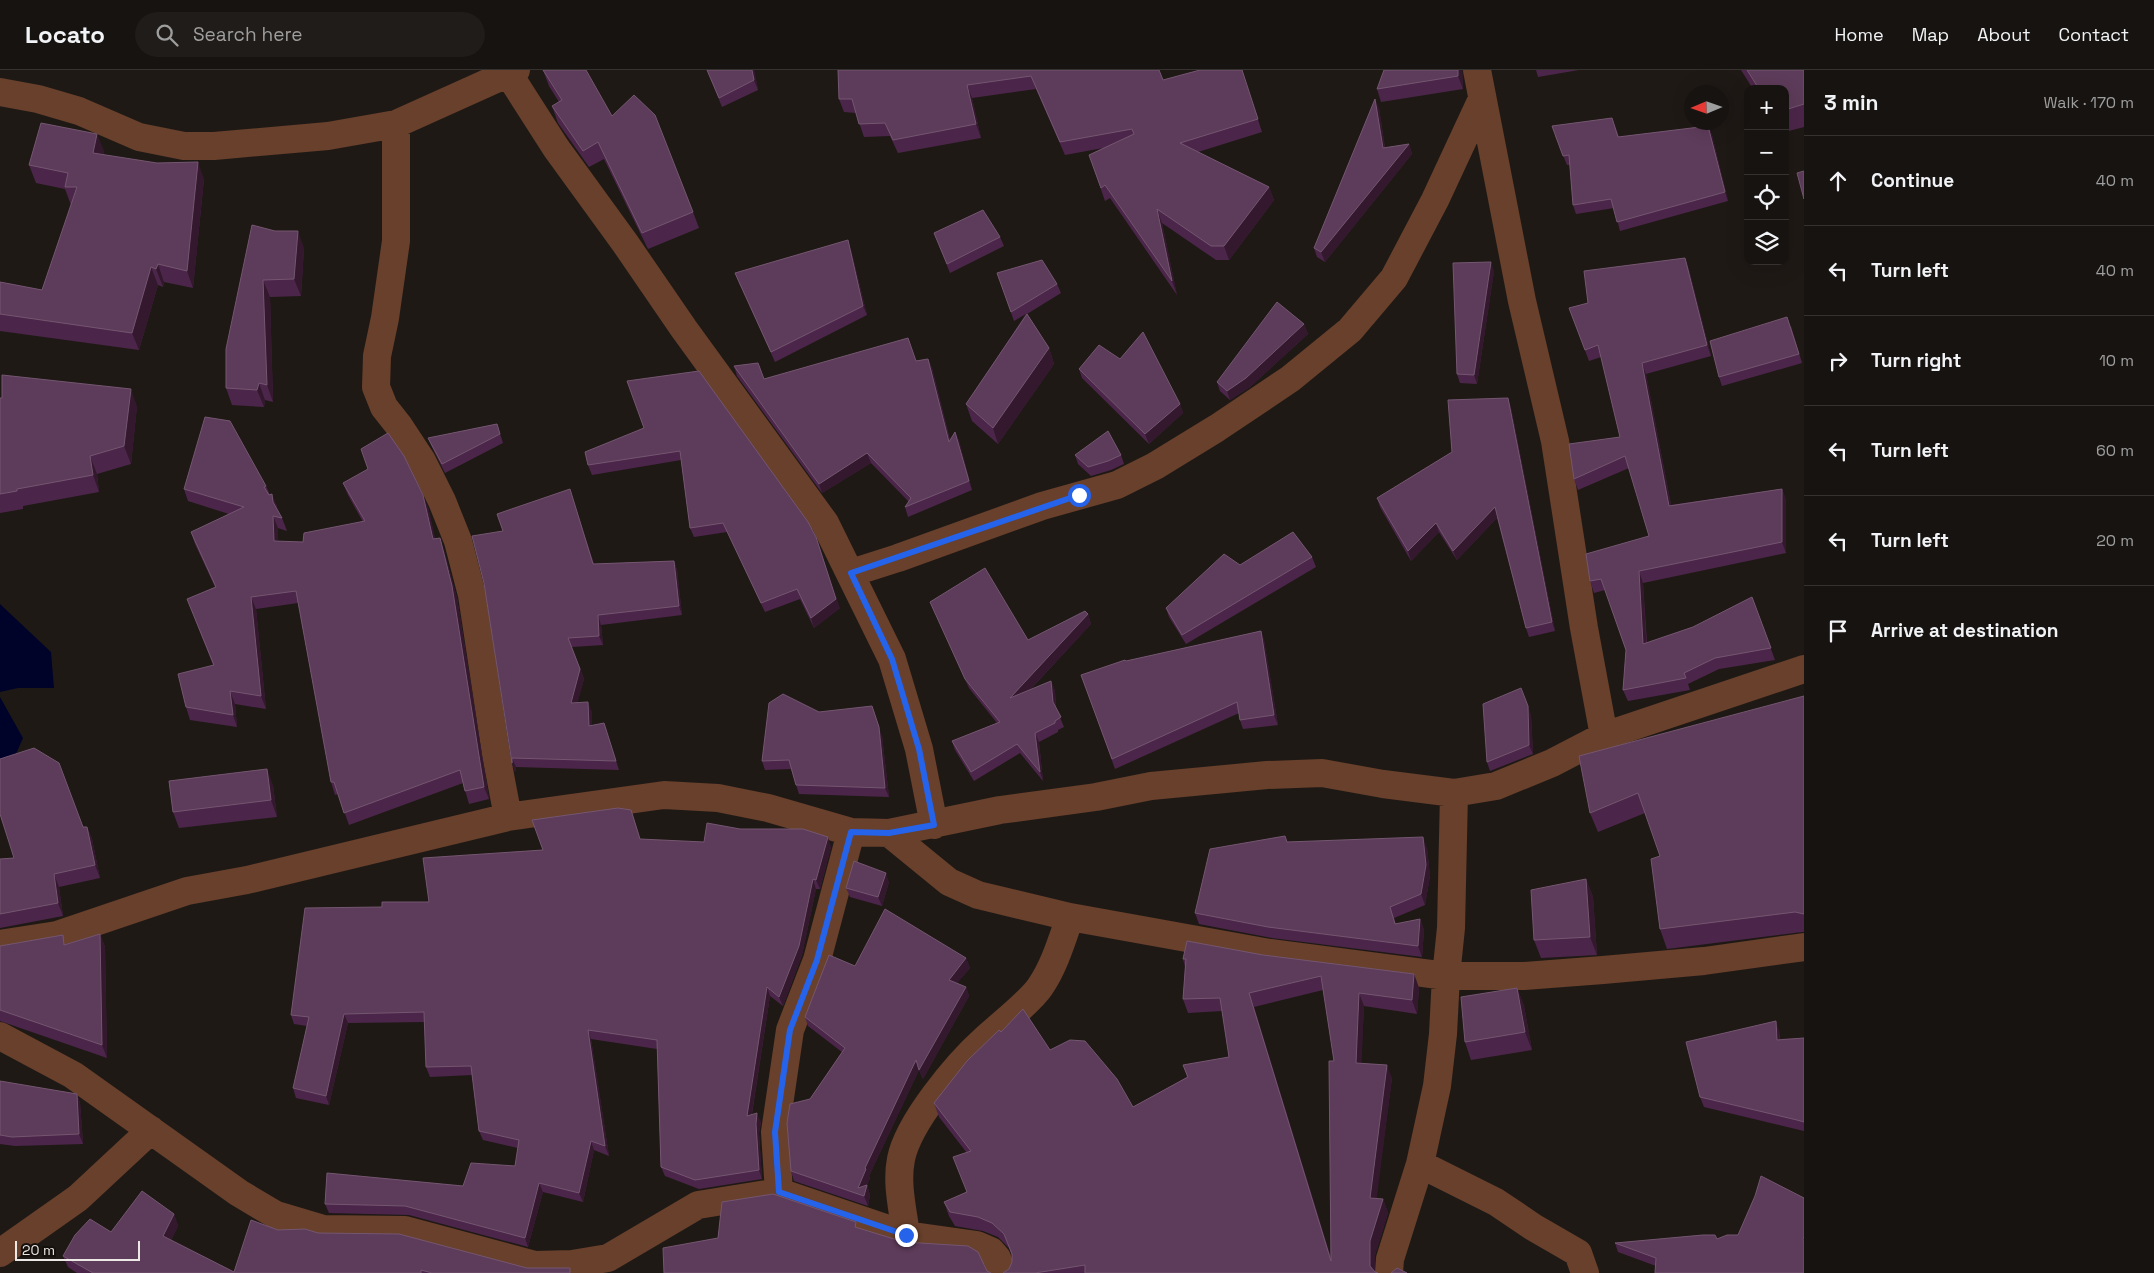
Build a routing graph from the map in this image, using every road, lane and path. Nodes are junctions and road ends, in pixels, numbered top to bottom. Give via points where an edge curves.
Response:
1 (1477, 70) edge
2 (512, 71) edge
3 (0, 92) edge
4 (1482, 99) junction
5 (396, 124) junction
6 (851, 573) junction
7 (1804, 669) edge
8 (1604, 736) junction
9 (1454, 792) junction
10 (508, 817) junction
11 (934, 825) junction
12 (851, 832) junction
13 (889, 833) junction
14 (1070, 918) junction
15 (0, 944) edge
16 (1804, 948) edge
17 (1446, 976) junction
18 (0, 1036) edge
19 (151, 1130) junction
20 (1420, 1164) junction
21 (779, 1192) junction
22 (906, 1235) junction
23 (0, 1253) edge
24 (1002, 1273) edge
25 (1388, 1273) edge
26 (1585, 1273) edge

1 - 4 street
2 - 5 street
2 - 6 street via 556,148 825,523
3 - 5 street via 79,111 140,137 184,146 328,136
4 - 6 street via 1394,278 1350,330 1290,379 1155,466 1117,485 1042,506
4 - 8 street via 1522,301 1555,441
5 - 10 street via 396,241 377,356 376,387 384,408 422,461 458,541 472,595
6 - 11 street via 892,659 919,749
7 - 8 street
8 - 9 street via 1496,786
9 - 11 street via 1322,773 1267,775 1151,786 1000,810
9 - 17 street via 1451,928
10 - 12 street via 639,798 690,795 768,808
10 - 15 street via 247,880 186,891 57,935
11 - 13 street
12 - 13 street
12 - 21 street via 817,960 790,1030 775,1132
13 - 14 street via 949,882 978,895
14 - 17 street via 1270,953
14 - 22 street via 1040,988 976,1047 949,1077 925,1109 912,1134 901,1157 899,1176
16 - 17 street via 1603,970 1524,976
17 - 20 street via 1437,1086
18 - 19 street via 73,1075
19 - 21 street via 239,1193 276,1215 323,1229 405,1230 535,1265 572,1264 608,1258 698,1205
19 - 23 street via 78,1198
20 - 25 street
20 - 26 street via 1496,1202 1578,1253
21 - 22 street
22 - 24 street via 977,1245 991,1251

